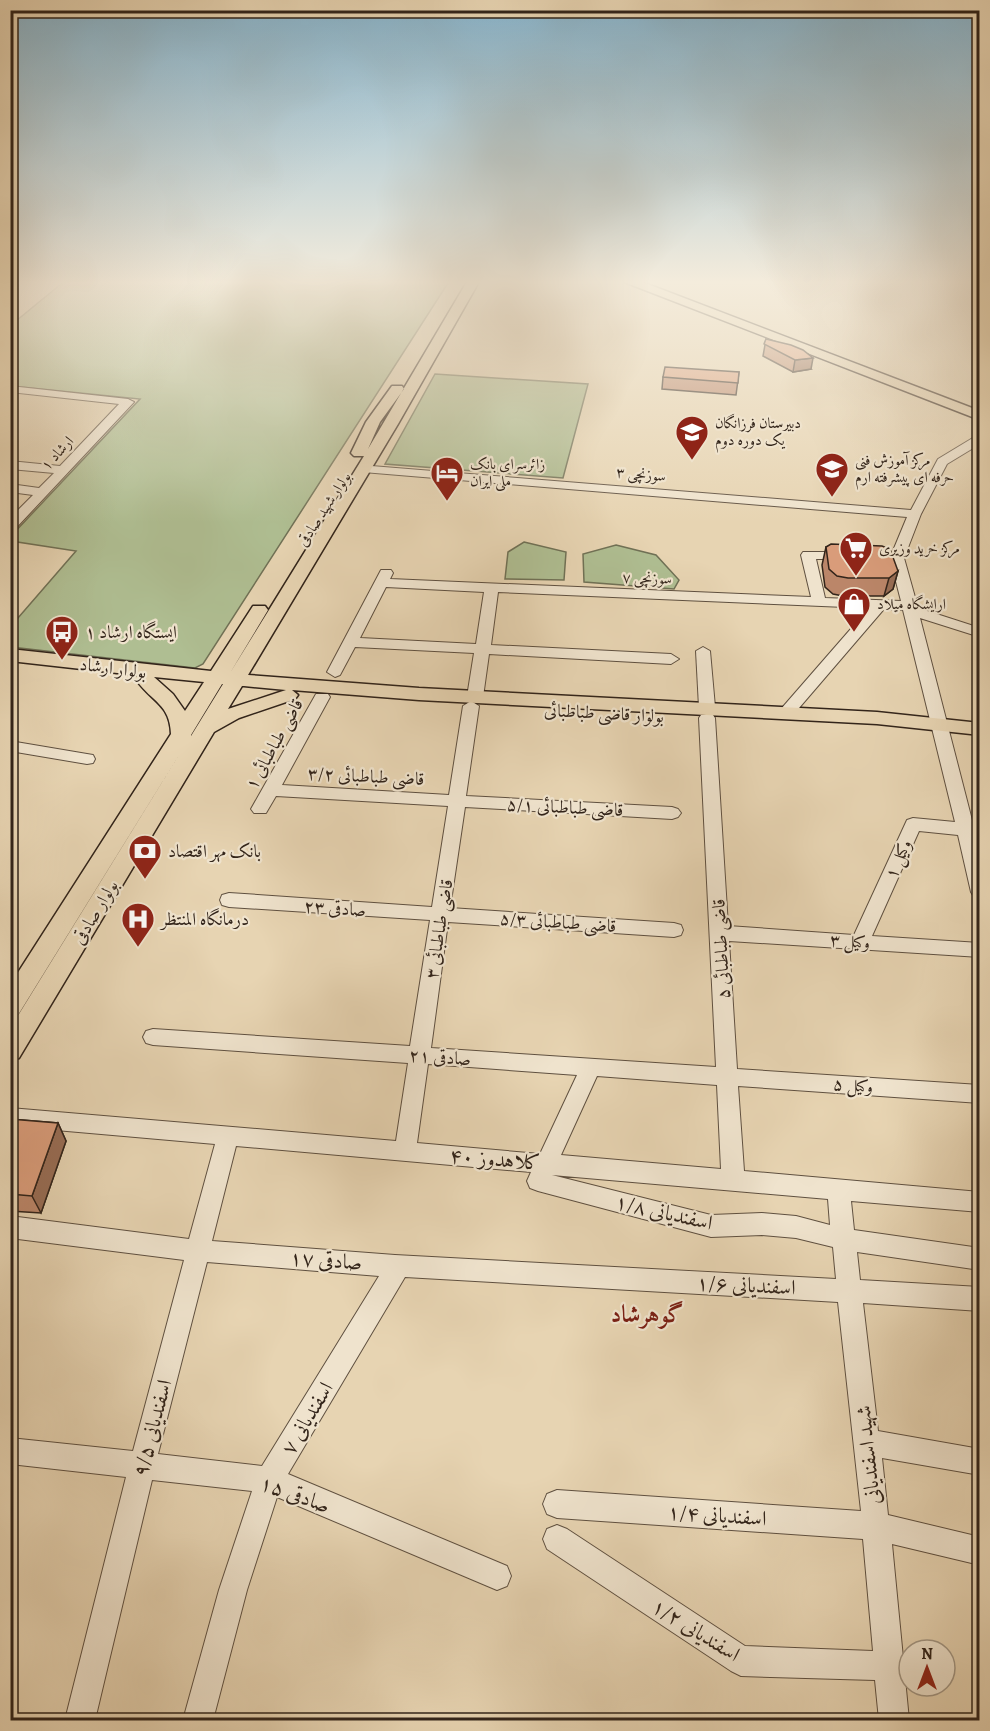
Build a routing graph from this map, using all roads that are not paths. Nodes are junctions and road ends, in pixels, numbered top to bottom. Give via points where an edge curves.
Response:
1 (416, 361) edge
2 (427, 361) edge
3 (836, 361) edge
4 (864, 361) edge
5 (10, 389) edge
6 (980, 405) edge
7 (980, 416) edge
8 (373, 422) junction
9 (391, 424) junction
10 (980, 439) edge
11 (961, 450) junction
12 (980, 458) edge
13 (10, 465) edge
14 (363, 468) junction
15 (63, 470) junction
16 (10, 488) edge
17 (43, 492) junction
18 (915, 514) junction
19 (13, 520) edge
20 (864, 556) edge
21 (492, 588) junction
22 (819, 602) junction
23 (880, 605) junction
24 (912, 608) junction
25 (980, 633) edge
26 (350, 642) junction
27 (254, 648) junction
28 (482, 650) junction
29 (703, 651) dead end
30 (10, 655) edge
31 (671, 659) dead end
32 (10, 666) edge
33 (335, 672) dead end
34 (147, 681) junction
35 (222, 684) junction
36 (305, 693) junction
37 (473, 701) junction
38 (707, 712) junction
39 (787, 712) junction
40 (941, 727) junction
41 (206, 729) junction
42 (980, 729) edge
43 (181, 736) junction
44 (980, 739) edge
45 (10, 746) edge
46 (87, 759) dead end
47 (270, 790) junction
48 (459, 801) junction
49 (260, 809) dead end
50 (672, 813) dead end
51 (972, 831) edge
52 (980, 892) edge
53 (228, 900) dead end
54 (441, 915) junction
55 (674, 930) dead end
56 (720, 933) junction
57 (860, 942) junction
58 (980, 950) edge
59 (10, 1007) edge
60 (153, 1037) dead end
61 (10, 1051) edge
62 (420, 1055) junction
63 (591, 1067) junction
64 (728, 1076) junction
65 (980, 1094) edge
66 (10, 1117) edge
67 (228, 1136) junction
68 (405, 1152) junction
69 (545, 1164) junction
70 (733, 1180) junction
71 (838, 1190) junction
72 (980, 1202) edge
73 (10, 1227) edge
74 (844, 1239) junction
75 (198, 1251) junction
76 (980, 1259) edge
77 (399, 1265) junction
78 (642, 1281) joint
79 (849, 1290) junction
80 (980, 1299) edge
81 (866, 1442) junction
82 (10, 1451) edge
83 (980, 1462) edge
84 (142, 1466) junction
85 (269, 1480) junction
86 (557, 1504) dead end
87 (876, 1526) junction
88 (557, 1539) dead end
89 (980, 1551) edge
90 (496, 1576) dead end
91 (889, 1666) junction
92 (80, 1720) edge
93 (198, 1720) edge
94 (894, 1720) edge

1 - 8 main road, بولوار شهید صادقی
2 - 9 main road, بولوار شهید صادقی
3 - 7 main road
4 - 6 main road
5 - 15 street, ارشاد ۱ via 128,402
8 - 9 main road
8 - 35 main road, بولوار شهید صادقی via 359,454
9 - 14 main road, بولوار شهید صادقی
10 - 11 street
11 - 12 street
11 - 18 street via 942,462
13 - 15 street
14 - 18 street, سوزنچی ۳
14 - 27 main road, بولوار شهید صادقی
15 - 17 street, ارشاد ۱
16 - 17 street
17 - 19 street, ارشاد ۱
18 - 24 street via 892,557
20 - 22 street via 808,555
21 - 22 street, سوزنچی ۷
21 - 26 street, سوزنچی ۷ via 384,577
21 - 28 street, قاضی طباطبائی ۳
22 - 23 street, سوزنچی ۷
23 - 24 street, سوزنچی ۷
23 - 39 street
24 - 25 street, سوزنچی ۷
24 - 40 street
26 - 28 street
26 - 33 street
27 - 35 main road, بولوار شهید صادقی
27 - 36 main road via 258,660 275,677
28 - 31 street
28 - 37 street, قاضی طباطبائی ۳
29 - 38 street, قاضی طباطبائی ۵
30 - 35 main road, بولوار ارشاد
32 - 34 main road, بولوار ارشاد
34 - 35 main road, بولوار ارشاد
34 - 43 main road via 161,691 178,714
35 - 36 main road, بولوار قاضی طباطبائی
35 - 41 main road, بولوار صادقی
35 - 43 main road, بولوار شهید صادقی
36 - 37 main road, بولوار قاضی طباطبائی
36 - 41 main road via 232,714
36 - 47 street, قاضی طباطبائی ۱
37 - 38 main road, بولوار قاضی طباطبائی
37 - 48 street, قاضی طباطبائی ۳
38 - 39 main road, بولوار قاضی طباطبائی
38 - 40 main road, بولوار قاضی طباطبائی
38 - 56 street, قاضی طباطبائی ۵
39 - 40 main road, بولوار قاضی طباطبائی
40 - 42 main road, بولوار قاضی طباطبائی
40 - 44 main road, بولوار قاضی طباطبائی
40 - 51 street
41 - 61 main road, بولوار صادقی
43 - 59 main road, بولوار صادقی
45 - 46 street
47 - 48 street, قاضی طباطبائی ۳/۲
47 - 49 street, قاضی طباطبائی ۱
48 - 50 street, قاضی طباطبائی ۵/۱
48 - 54 street, قاضی طباطبائی ۳
51 - 52 street
51 - 57 street, وکيل ۱ via 913,824
53 - 54 street, صادقی ۲۳
54 - 55 street, قاضی طباطبائی ۵/۳
54 - 62 street, قاضی طباطبائی ۳
56 - 57 street, وکيل ۳
56 - 64 street, قاضی طباطبائی ۵
57 - 58 street, وکيل ۳
60 - 62 street, صادقی ۲۱
62 - 63 street, صادقی ۲۱
62 - 68 street, قاضی طباطبائی ۳
63 - 64 street, صادقی ۲۱
63 - 69 street
64 - 65 street, وکيل ۵
64 - 70 street, قاضی طباطبائی ۵
66 - 67 street, کلاهدوز ۴۰
67 - 68 street, کلاهدوز ۴۰
67 - 75 street, اسفندیانی ۹/۵
68 - 69 street, کلاهدوز ۴۰
69 - 70 street, کلاهدوز ۴۰
69 - 74 street, اسفندیانی ۱/۸ via 538,1180 711,1226 796,1227
70 - 71 street, کلاهدوز ۴۰
71 - 72 street, کلاهدوز ۴۰
71 - 74 street, شهید اسفندیانی
73 - 75 street, صادقی ۱۷
74 - 76 street
74 - 79 street, شهید اسفندیانی
75 - 77 street, صادقی ۱۷
75 - 84 street, اسفندیانی ۹/۵
77 - 78 street, صادقی ۱۷
77 - 85 street, اسفندیانی ۷
78 - 79 street, اسفندیانی ۱/۶
79 - 80 street, اسفندیانی ۱/۶
79 - 81 street, شهید اسفندیانی
81 - 83 street
81 - 87 street, شهید اسفندیانی
82 - 84 street, صادقی ۱۵
84 - 85 street, صادقی ۱۵
84 - 92 street, اسفندیانی ۹/۵
85 - 90 street, صادقی ۱۵
85 - 93 street, اسفندیانی ۷ via 233,1590
86 - 87 street, اسفندیانی ۱/۴
87 - 89 street, اسفندیانی ۱/۴
87 - 91 street, شهید اسفندیانی
88 - 91 street, اسفندیانی ۱/۲ via 741,1661
91 - 94 street, شهید اسفندیانی

